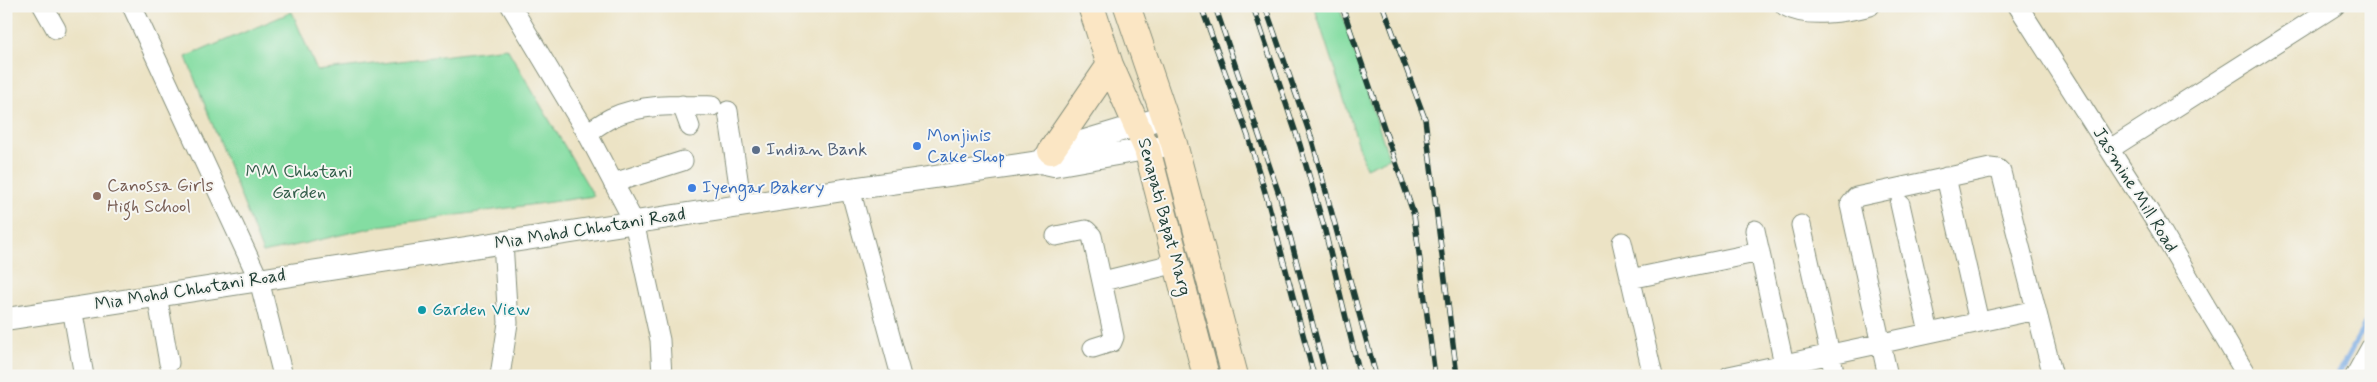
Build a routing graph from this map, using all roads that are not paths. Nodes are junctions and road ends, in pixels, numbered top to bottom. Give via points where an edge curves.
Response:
1 (43, 6) edge
2 (132, 6) edge
3 (511, 6) edge
4 (1091, 6) edge
5 (1126, 6) edge
6 (1785, 6) edge
7 (1870, 6) edge
8 (2018, 6) edge
9 (2335, 6) edge
10 (56, 29) dead end
11 (1110, 64) junction
12 (682, 106) junction
13 (1165, 117) junction
14 (690, 128) dead end
15 (587, 132) junction
16 (1143, 137) junction
17 (1174, 144) junction
18 (2110, 149) junction
19 (1046, 157) junction
20 (683, 161) dead end
21 (1946, 177) junction
22 (613, 182) junction
23 (850, 189) junction
24 (1900, 204) dead end
25 (742, 206) junction
26 (634, 222) junction
27 (1801, 225) dead end
28 (1755, 230) dead end
29 (1056, 236) dead end
30 (503, 242) junction
31 (1622, 242) dead end
32 (1760, 252) junction
33 (1177, 263) junction
34 (1630, 279) junction
35 (259, 280) junction
36 (1103, 281) junction
37 (158, 295) junction
38 (1215, 300) junction
39 (1188, 307) junction
40 (72, 308) junction
41 (2036, 310) junction
42 (6, 319) edge
43 (1979, 322) junction
44 (1929, 332) junction
45 (1881, 343) junction
46 (2371, 347) edge
47 (1094, 348) dead end
48 (1830, 354) junction
49 (169, 363) dead end
50 (1784, 364) junction
51 (84, 376) edge
52 (283, 376) edge
53 (500, 376) edge
54 (662, 376) edge
55 (901, 376) edge
56 (1206, 376) edge
57 (1234, 376) edge
58 (1652, 376) edge
59 (1728, 376) edge
60 (1835, 376) edge
61 (1888, 376) edge
62 (2053, 376) edge
63 (2247, 376) edge
64 (2355, 376) edge

1 - 10 street
2 - 35 street
3 - 15 street
4 - 11 main road, Senapati Bapat Marg
5 - 13 main road, Senapati Bapat Marg
6 - 7 street via 1816,13 1849,12
8 - 18 street, Jasmine Mill Road
9 - 18 street
11 - 16 main road, Senapati Bapat Marg
11 - 19 main road
12 - 14 street
12 - 15 street via 621,113
12 - 25 street via 720,108
13 - 16 street
13 - 17 main road, Senapati Bapat Marg
15 - 22 street
16 - 17 street
16 - 19 street, Mia Mohd Chhotani Road
16 - 33 main road, Senapati Bapat Marg
17 - 38 main road, Senapati Bapat Marg
18 - 63 street, Jasmine Mill Road via 2160,227
19 - 23 street, Mia Mohd Chhotani Road
20 - 22 street
21 - 41 street via 1990,168 1998,168 2001,172
21 - 43 street
21 - 45 street via 1856,197 1850,205
22 - 26 street
23 - 25 street, Mia Mohd Chhotani Road
23 - 55 street
24 - 44 street
25 - 26 street, Mia Mohd Chhotani Road
26 - 30 street, Mia Mohd Chhotani Road
26 - 54 street via 660,340
27 - 48 street
28 - 32 street
29 - 36 street via 1090,232
30 - 35 street, Mia Mohd Chhotani Road
30 - 53 street via 508,323
31 - 34 street
32 - 34 street
32 - 50 street
33 - 36 street
33 - 39 main road, Senapati Bapat Marg
34 - 58 street
35 - 37 street, Mia Mohd Chhotani Road
35 - 52 street
36 - 47 street via 1114,337 1112,342
37 - 40 street, Mia Mohd Chhotani Road
37 - 49 street
38 - 39 main road
38 - 57 main road, Senapati Bapat Marg
39 - 56 main road, Senapati Bapat Marg
40 - 42 street, Mia Mohd Chhotani Road
40 - 51 street
41 - 43 street
41 - 62 street
43 - 44 street
44 - 45 street
45 - 48 street
45 - 61 street
46 - 64 street
48 - 50 street
48 - 60 street
50 - 59 street

